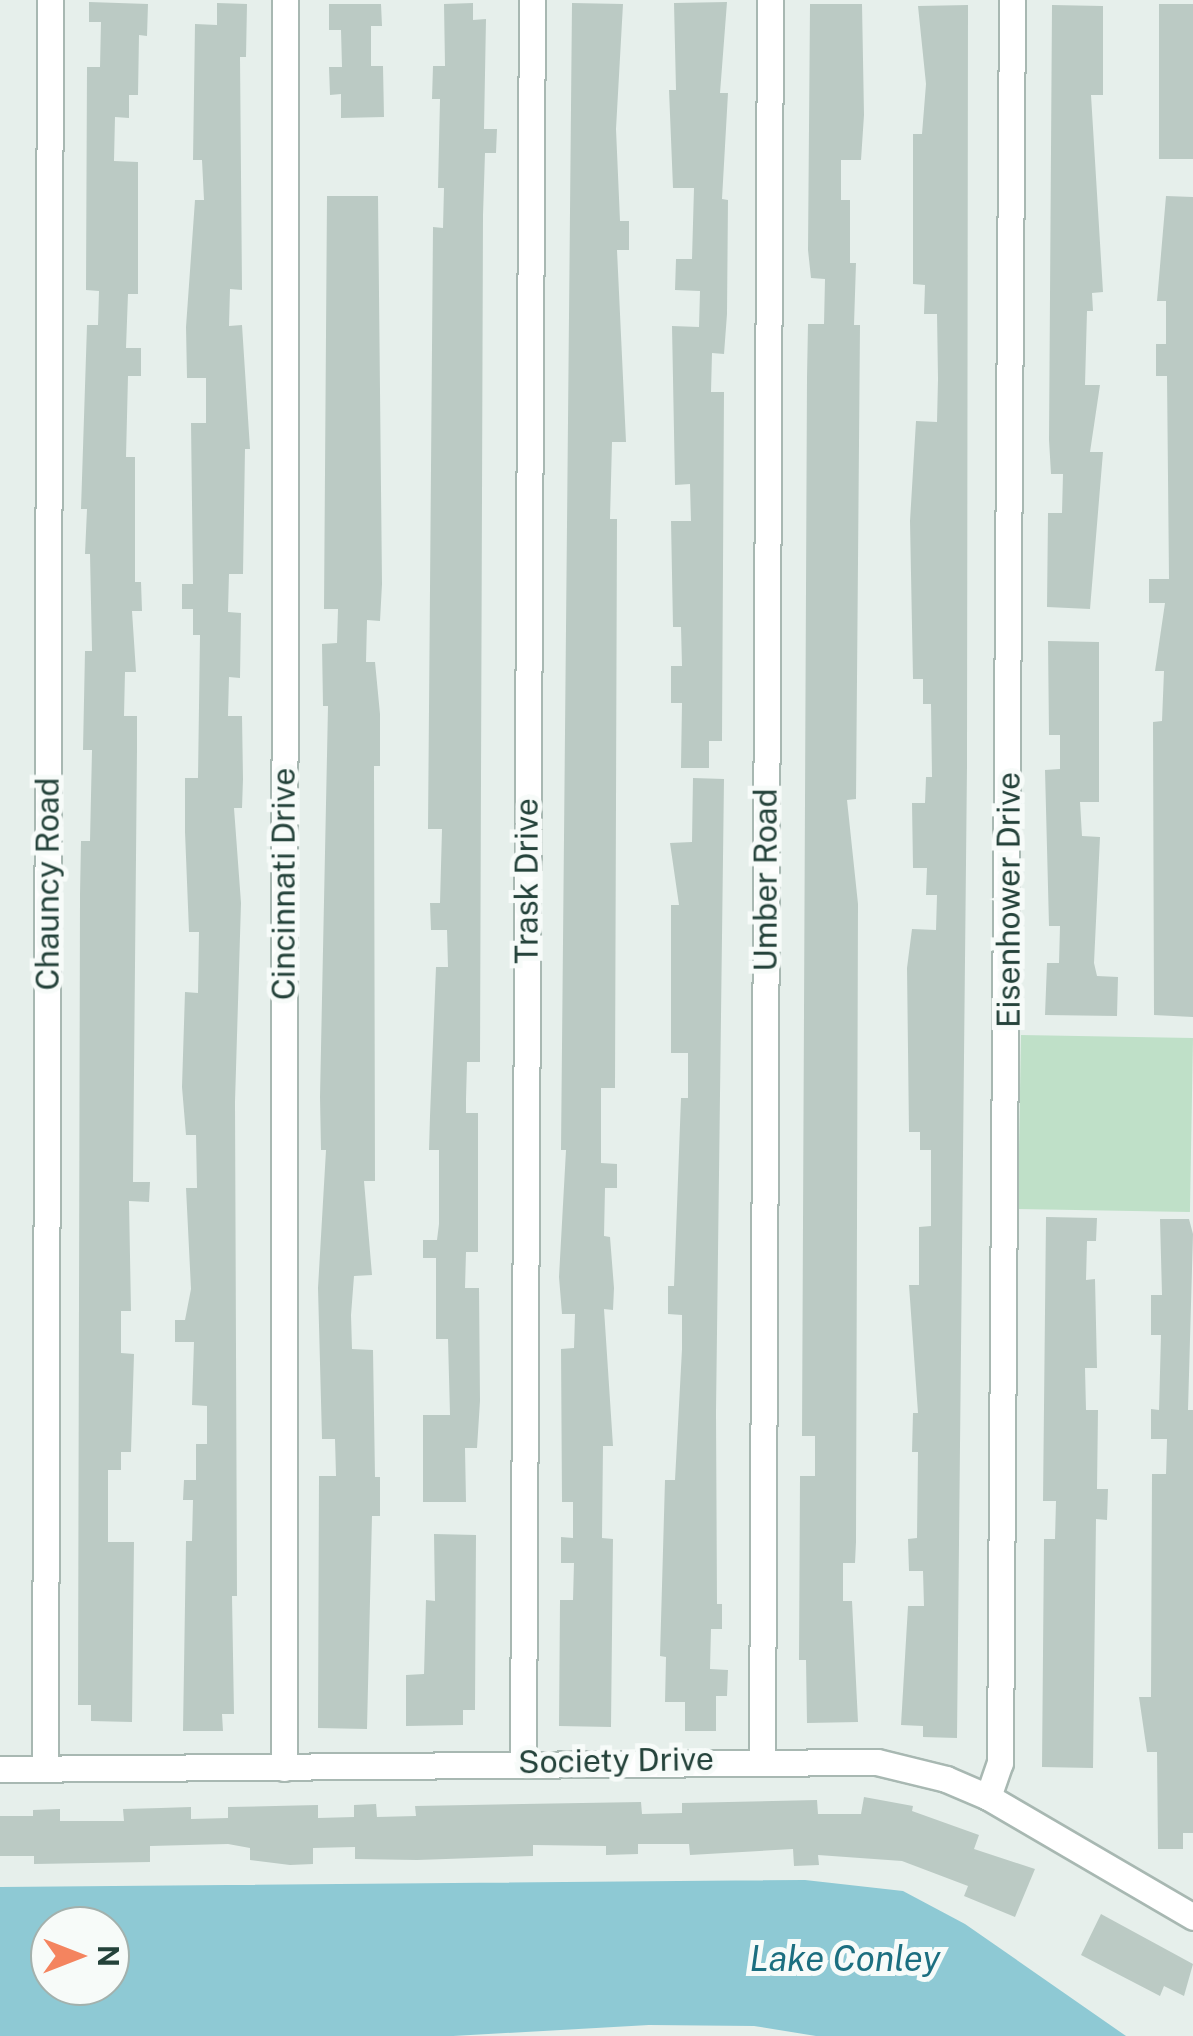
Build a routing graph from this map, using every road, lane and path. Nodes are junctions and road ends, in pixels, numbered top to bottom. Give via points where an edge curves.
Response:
1 (50, 0) edge
2 (285, 0) edge
3 (532, 0) edge
4 (770, 0) edge
5 (1012, 0) edge
6 (762, 1760) junction
7 (523, 1762) junction
8 (45, 1768) junction
9 (284, 1768) junction
10 (0, 1769) edge
11 (988, 1797) junction
12 (1193, 1917) edge

1 - 8 street, Chauncy Road
2 - 9 street, Cincinnati Drive
3 - 7 street, Trask Drive
4 - 6 street, Umber Road
5 - 11 street, Eisenhower Drive via 1000,1763
6 - 7 street, Society Drive
6 - 11 street, Society Drive via 907,1766
7 - 9 street, Society Drive
8 - 9 street, Society Drive
8 - 10 street, Society Drive
11 - 12 street, Society Drive

